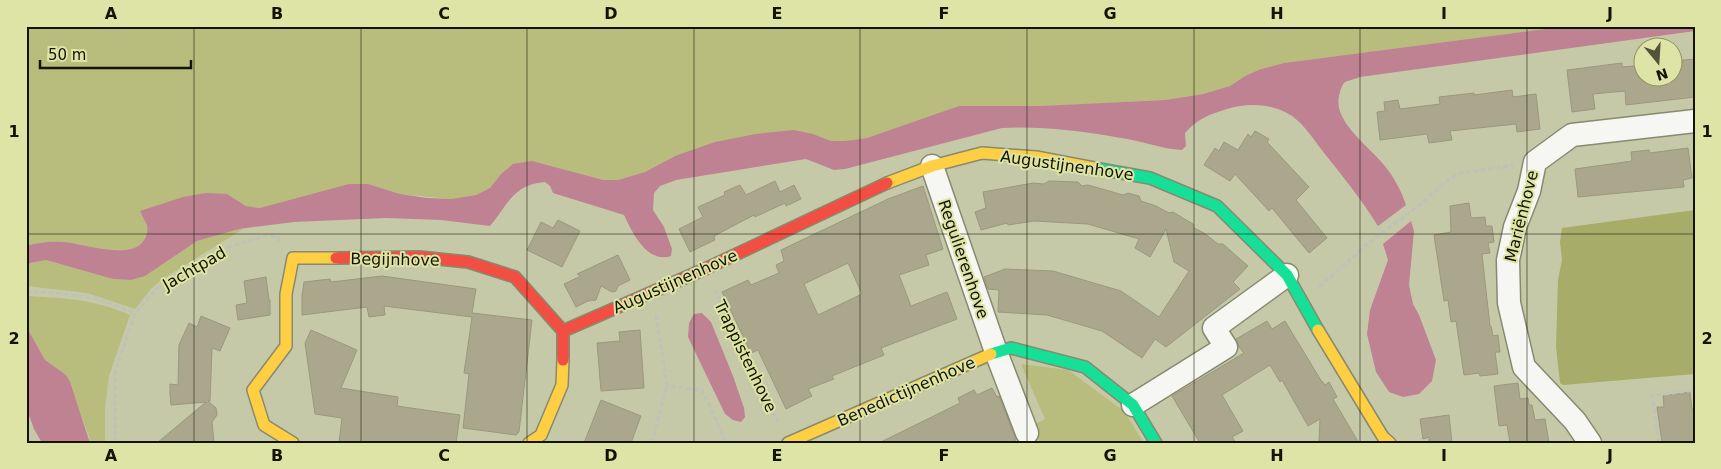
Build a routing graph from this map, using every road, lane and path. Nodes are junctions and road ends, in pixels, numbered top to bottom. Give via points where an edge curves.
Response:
1 (1695, 121) edge
2 (1535, 162) junction
3 (932, 166) junction
4 (293, 258) junction
5 (705, 269) junction
6 (1287, 275) junction
7 (26, 292) edge
8 (653, 292) junction
9 (1302, 303) junction
10 (135, 313) junction
11 (563, 331) junction
12 (996, 352) junction
13 (667, 385) junction
14 (1695, 390) edge
15 (1133, 404) junction
16 (1027, 433) dead end
17 (115, 443) edge
18 (293, 443) edge
19 (529, 443) edge
20 (652, 443) edge
21 (726, 443) edge
22 (788, 443) edge
23 (1156, 443) edge
24 (1390, 443) edge
25 (1590, 443) edge
26 (1659, 443) edge

1 - 2 street, Mariënhove via 1572,135
2 - 9 path via 1461,173 1449,179 1370,241
2 - 25 street, Mariënhove via 1508,260 1509,302 1524,367 1576,421
3 - 5 street, Augustijnenhove via 882,185
3 - 6 street, Augustijnenhove via 982,153 1036,157 1150,178 1217,206
3 - 12 street, Regulierenhove
4 - 10 path, Jachtpad via 282,251 278,237 267,235 226,248 159,286
4 - 11 street, Begijnhove via 419,256 468,262 515,278
4 - 18 street via 286,294 286,346 253,390 264,425
5 - 8 street, Augustijnenhove
5 - 22 path, Trappistenhove
6 - 9 street, Augustijnenhove
6 - 15 street via 1214,328 1226,347
7 - 10 path via 96,298
8 - 11 street, Augustijnenhove
8 - 13 path
9 - 24 street, Augustijnenhove via 1383,437
10 - 17 path, Jachtpad via 115,372
11 - 19 street via 562,385 541,435
12 - 15 street, Benedictijnenhove via 1011,348 1085,367
12 - 16 street, Benedictijnenhove
12 - 22 street, Benedictijnenhove
13 - 20 path
13 - 21 path via 703,390
14 - 26 path via 1652,396
15 - 23 street, Benedictijnenhove

